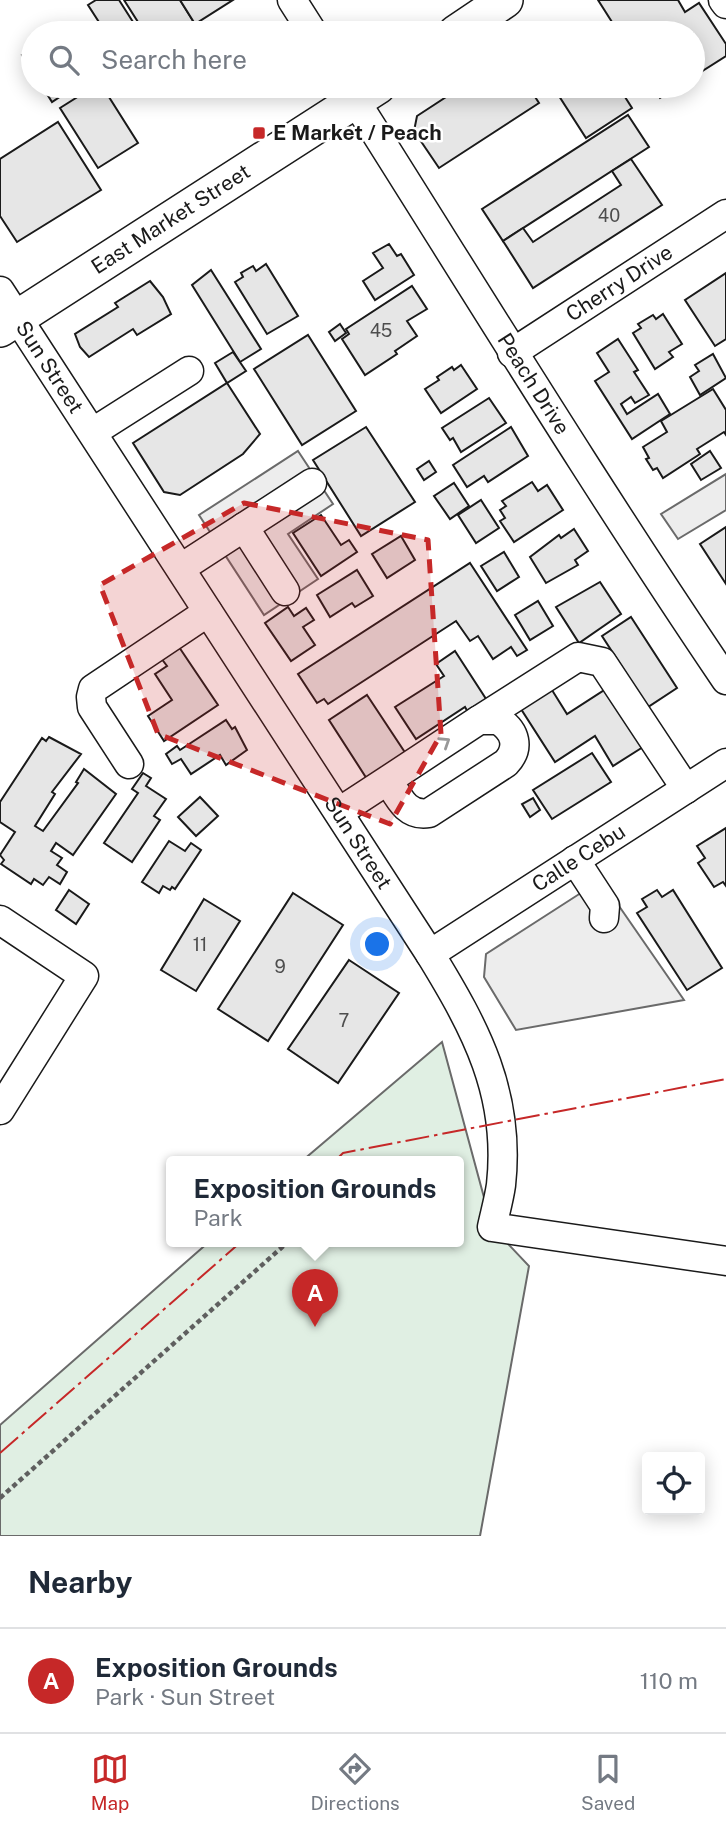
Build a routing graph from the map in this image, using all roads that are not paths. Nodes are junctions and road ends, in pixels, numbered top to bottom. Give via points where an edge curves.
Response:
1 (292, 0) edge
2 (505, 0) edge
3 (305, 21) edge
4 (474, 21) edge
5 (349, 98) edge
6 (364, 98) edge
7 (726, 214) edge
8 (6, 313) edge
9 (512, 352) junction
10 (189, 371) dead end
11 (93, 432) junction
12 (312, 483) dead end
13 (244, 527) junction
14 (181, 569) junction
15 (285, 592) dead end
16 (208, 611) junction
17 (726, 680) edge
18 (479, 720) junction
19 (130, 764) dead end
20 (726, 764) edge
21 (388, 780) junction
22 (686, 789) junction
23 (339, 812) junction
24 (575, 860) junction
25 (604, 918) dead end
26 (0, 920) edge
27 (430, 954) junction
28 (0, 1110) edge
29 (726, 1261) edge

1 - 3 street
2 - 4 main road
5 - 8 main road, East Market Street
6 - 9 street, Peach Drive
7 - 9 street, Cherry Drive
8 - 11 street, Sun Street
9 - 17 street, Peach Drive
10 - 11 street
11 - 14 street, Sun Street
12 - 13 street
13 - 14 street
13 - 15 street
14 - 16 street, Sun Street
16 - 19 street via 93,689 92,707
16 - 23 street, Sun Street
21 -> 18 street
18 - 21 street via 498,720 515,740 515,751 495,770 422,814 410,811
18 - 22 street via 579,657 602,662
20 - 22 street, Calle Cebu
21 - 23 street
22 - 24 street, Calle Cebu
23 - 27 street, Sun Street
24 - 25 street via 605,905
24 - 27 street, Calle Cebu
26 - 28 street via 84,976
27 - 29 street, Sun Street via 482,1047 500,1108 501,1186 492,1227

